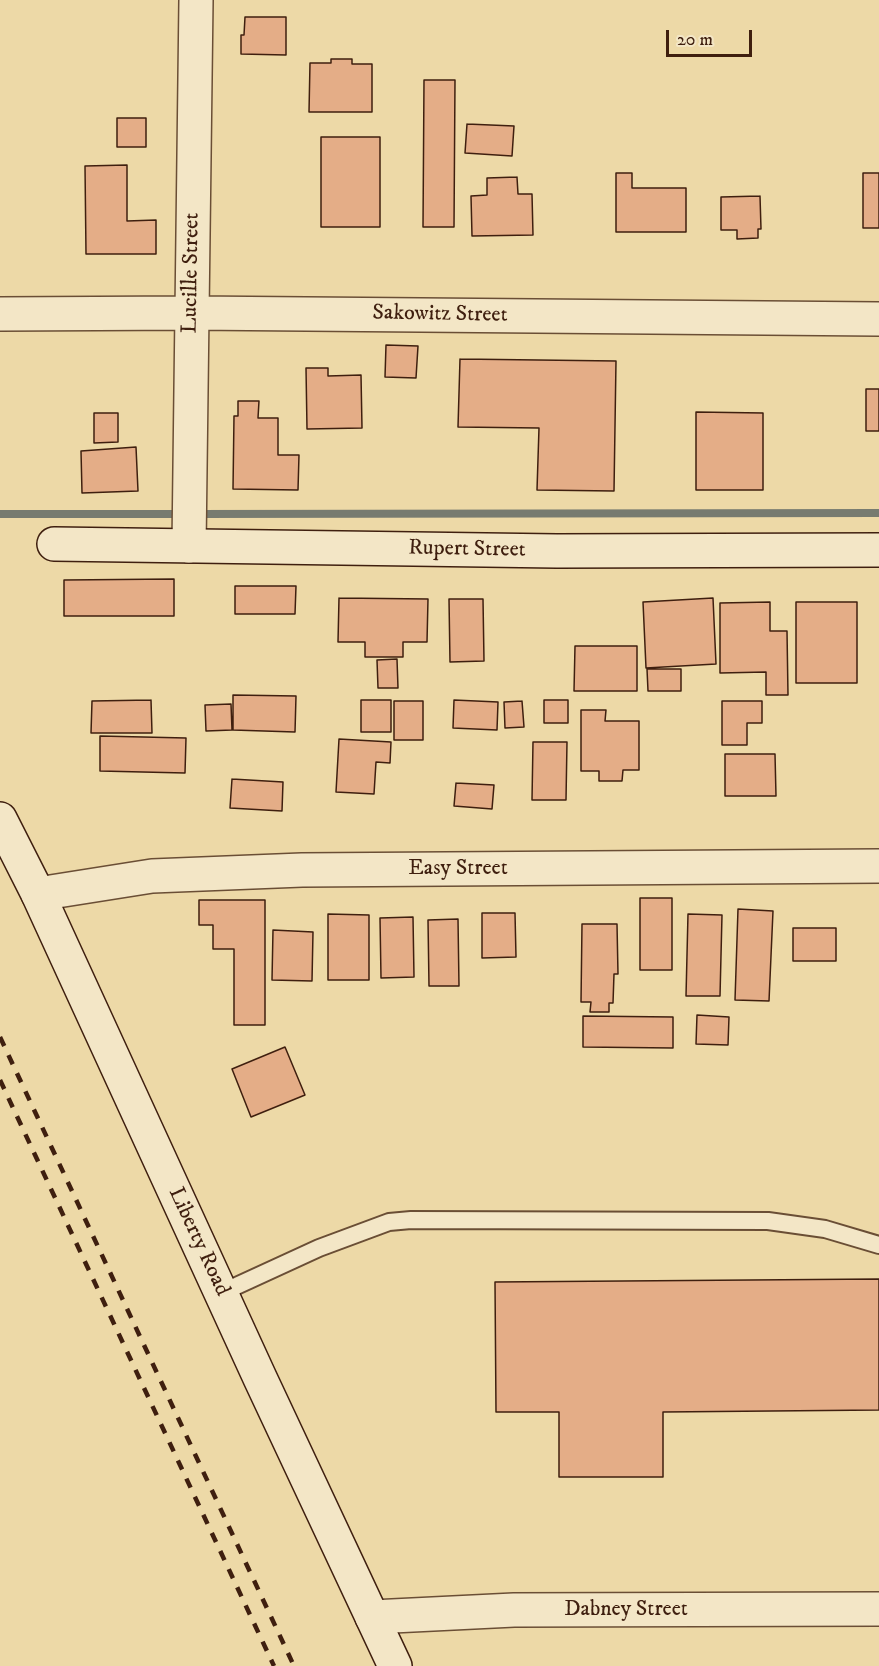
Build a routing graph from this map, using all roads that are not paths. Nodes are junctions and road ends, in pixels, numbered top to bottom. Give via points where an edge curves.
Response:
1 (196, 0) edge
2 (192, 313) junction
3 (0, 315) edge
4 (879, 319) edge
5 (189, 522) junction
6 (54, 544) dead end
7 (879, 550) edge
8 (0, 819) edge
9 (879, 866) edge
10 (38, 894) junction
11 (879, 1245) edge
12 (221, 1293) junction
13 (879, 1609) edge
14 (372, 1617) junction
15 (395, 1666) edge

1 - 2 street, Lucille Street
2 - 3 street, Sakowitz Street
2 - 4 street, Sakowitz Street
2 - 5 street, Lucille Street
5 - 6 street, Rupert Street
5 - 7 street, Rupert Street via 557,551
8 - 10 street, Liberty Road
9 - 10 street, Easy Street via 302,870 152,876
10 - 12 street, Liberty Road
11 - 12 lane via 825,1228 768,1221 411,1220 390,1222 319,1248
12 - 14 street, Liberty Road
13 - 14 street, Dabney Street via 514,1610
14 - 15 street, Liberty Road

